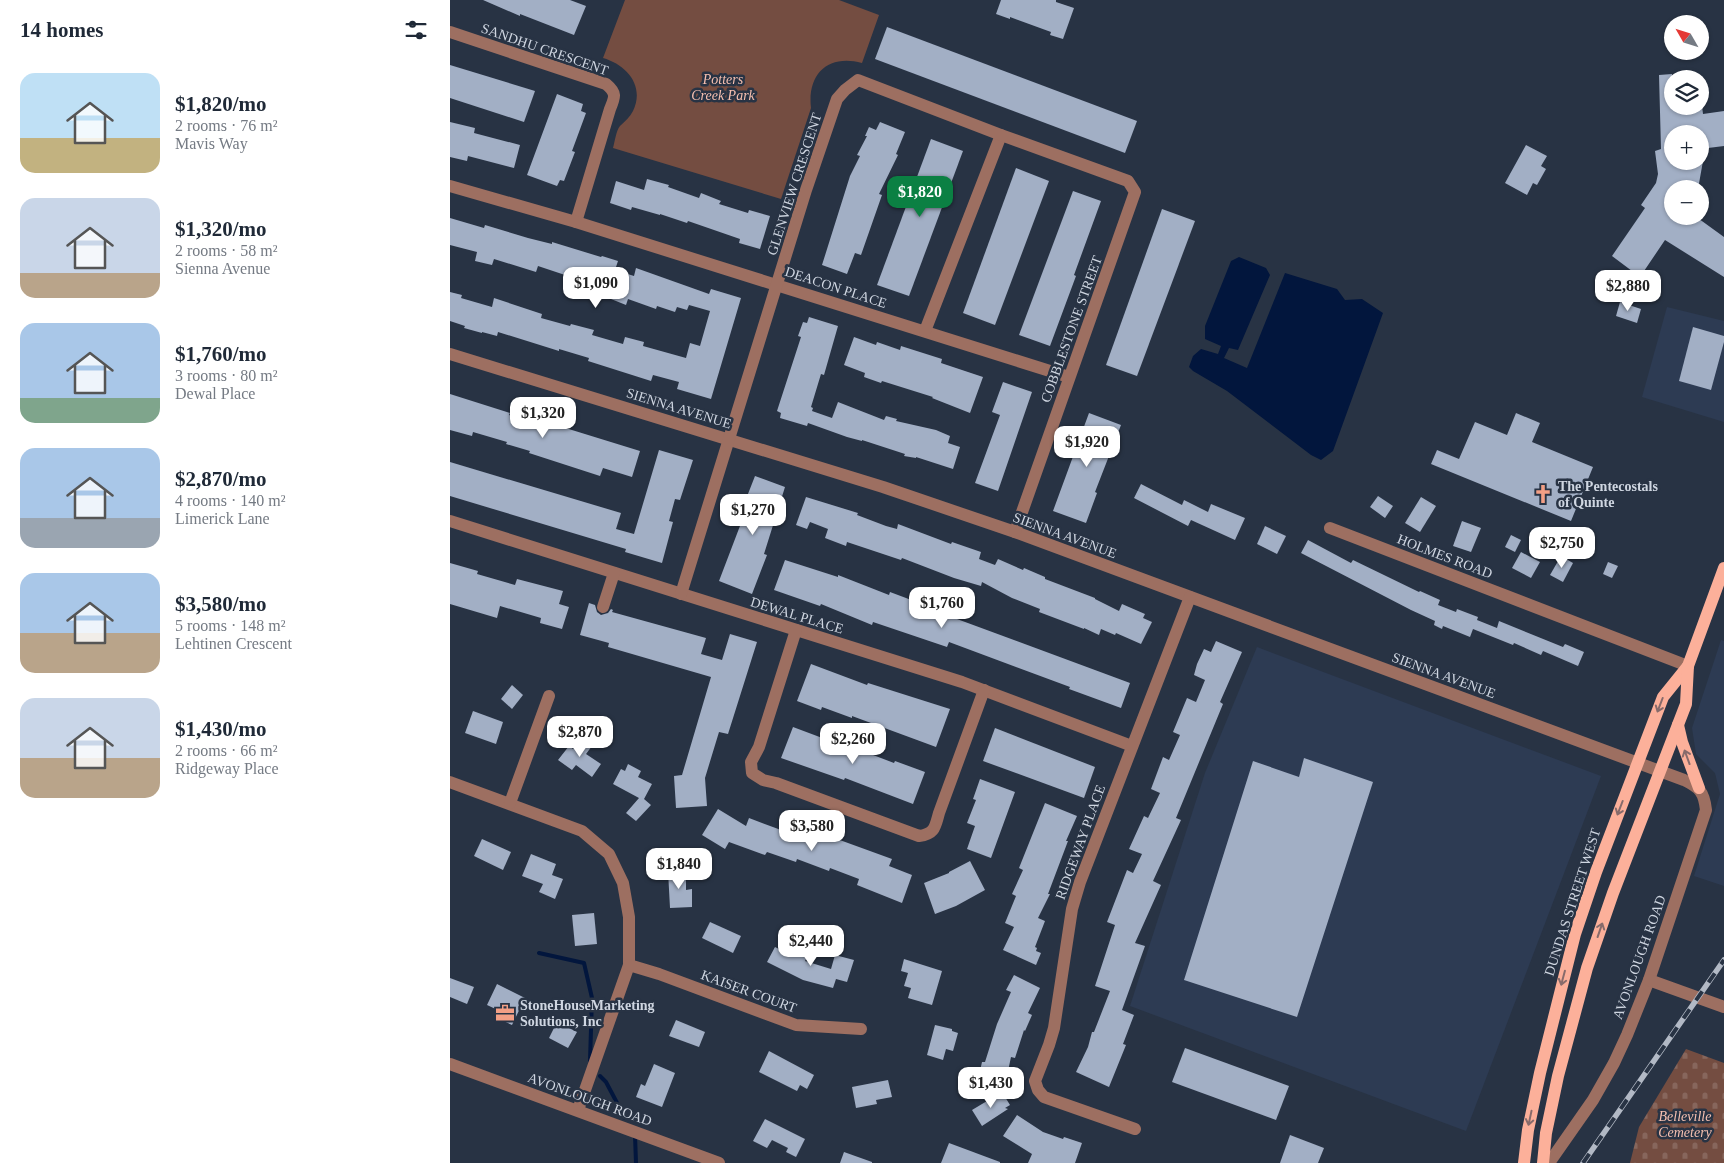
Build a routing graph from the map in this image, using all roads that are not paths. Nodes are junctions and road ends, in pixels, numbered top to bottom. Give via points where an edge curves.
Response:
1 (450, 32) edge
2 (1001, 135) junction
3 (450, 186) edge
4 (1135, 192) joint
5 (576, 222) junction
6 (777, 284) junction
7 (925, 331) junction
8 (450, 354) edge
9 (1069, 378) junction
10 (729, 439) junction
11 (450, 521) edge
12 (1330, 528) dead end
13 (1015, 532) junction
14 (1724, 568) edge
15 (614, 573) junction
16 (681, 594) junction
17 (1190, 597) junction
18 (603, 607) dead end
19 (796, 630) junction
20 (1688, 666) junction
21 (984, 690) junction
22 (549, 696) dead end
23 (1678, 725) junction
24 (1132, 746) junction
25 (1638, 762) junction
26 (1660, 771) junction
27 (450, 782) edge
28 (1699, 788) junction
29 (510, 803) junction
30 (629, 965) junction
31 (1649, 980) junction
32 (1724, 1008) edge
33 (861, 1029) dead end
34 (450, 1064) edge
35 (578, 1110) junction
36 (1135, 1129) dead end
37 (719, 1163) edge
38 (1524, 1163) edge
39 (1543, 1163) edge
40 (1549, 1163) edge

1 - 5 street, SANDHU CRESCENT via 613,89 615,98
2 - 4 street, GLENVIEW CRESCENT via 1128,181
2 - 6 street, GLENVIEW CRESCENT via 858,80 837,99
2 - 7 street
3 - 5 street, DEACON PLACE
4 - 9 street, COBBLESTONE STREET
5 - 6 street, DEACON PLACE
6 - 7 street, DEACON PLACE
6 - 10 street, GLENVIEW CRESCENT
7 - 9 street, DEACON PLACE
8 - 10 street, SIENNA AVENUE
9 - 13 street, COBBLESTONE STREET
10 - 13 street, SIENNA AVENUE
10 - 16 street, GLENVIEW CRESCENT
11 - 15 street, DEWAL PLACE
12 - 20 street, HOLMES ROAD
13 - 17 street, SIENNA AVENUE
14 - 20 main road, DUNDAS STREET WEST
15 - 16 street, DEWAL PLACE
15 - 18 street
16 - 19 street, DEWAL PLACE
17 - 24 street, RIDGEWAY PLACE
17 - 25 street, SIENNA AVENUE
19 - 21 street, DEWAL PLACE
19 - 21 street via 759,747 751,762 752,773 763,780 920,836 935,829
20 - 23 main road, DUNDAS STREET WEST via 1686,704
20 -> 25 main road, DUNDAS STREET WEST via 1663,697
21 - 24 street, DEWAL PLACE
22 - 29 street
23 - 26 main road, DUNDAS STREET WEST
28 -> 23 main road
24 - 36 street, RIDGEWAY PLACE via 1072,909 1054,1028 1035,1081 1044,1097
25 - 26 street, SIENNA AVENUE
25 -> 38 main road, DUNDAS STREET WEST via 1575,934 1540,1073
26 - 28 street
39 -> 26 main road, DUNDAS STREET WEST via 1558,1076 1587,968
27 - 29 street
28 - 31 street, AVONLOUGH ROAD via 1705,798 1706,810
29 - 30 street via 582,831 608,854 623,883 628,917
30 - 33 street, KAISER COURT via 796,1025
30 - 35 street
31 - 32 street
31 - 40 street, AVONLOUGH ROAD via 1614,1063 1593,1100
34 - 35 street, AVONLOUGH ROAD
35 - 37 street, AVONLOUGH ROAD

